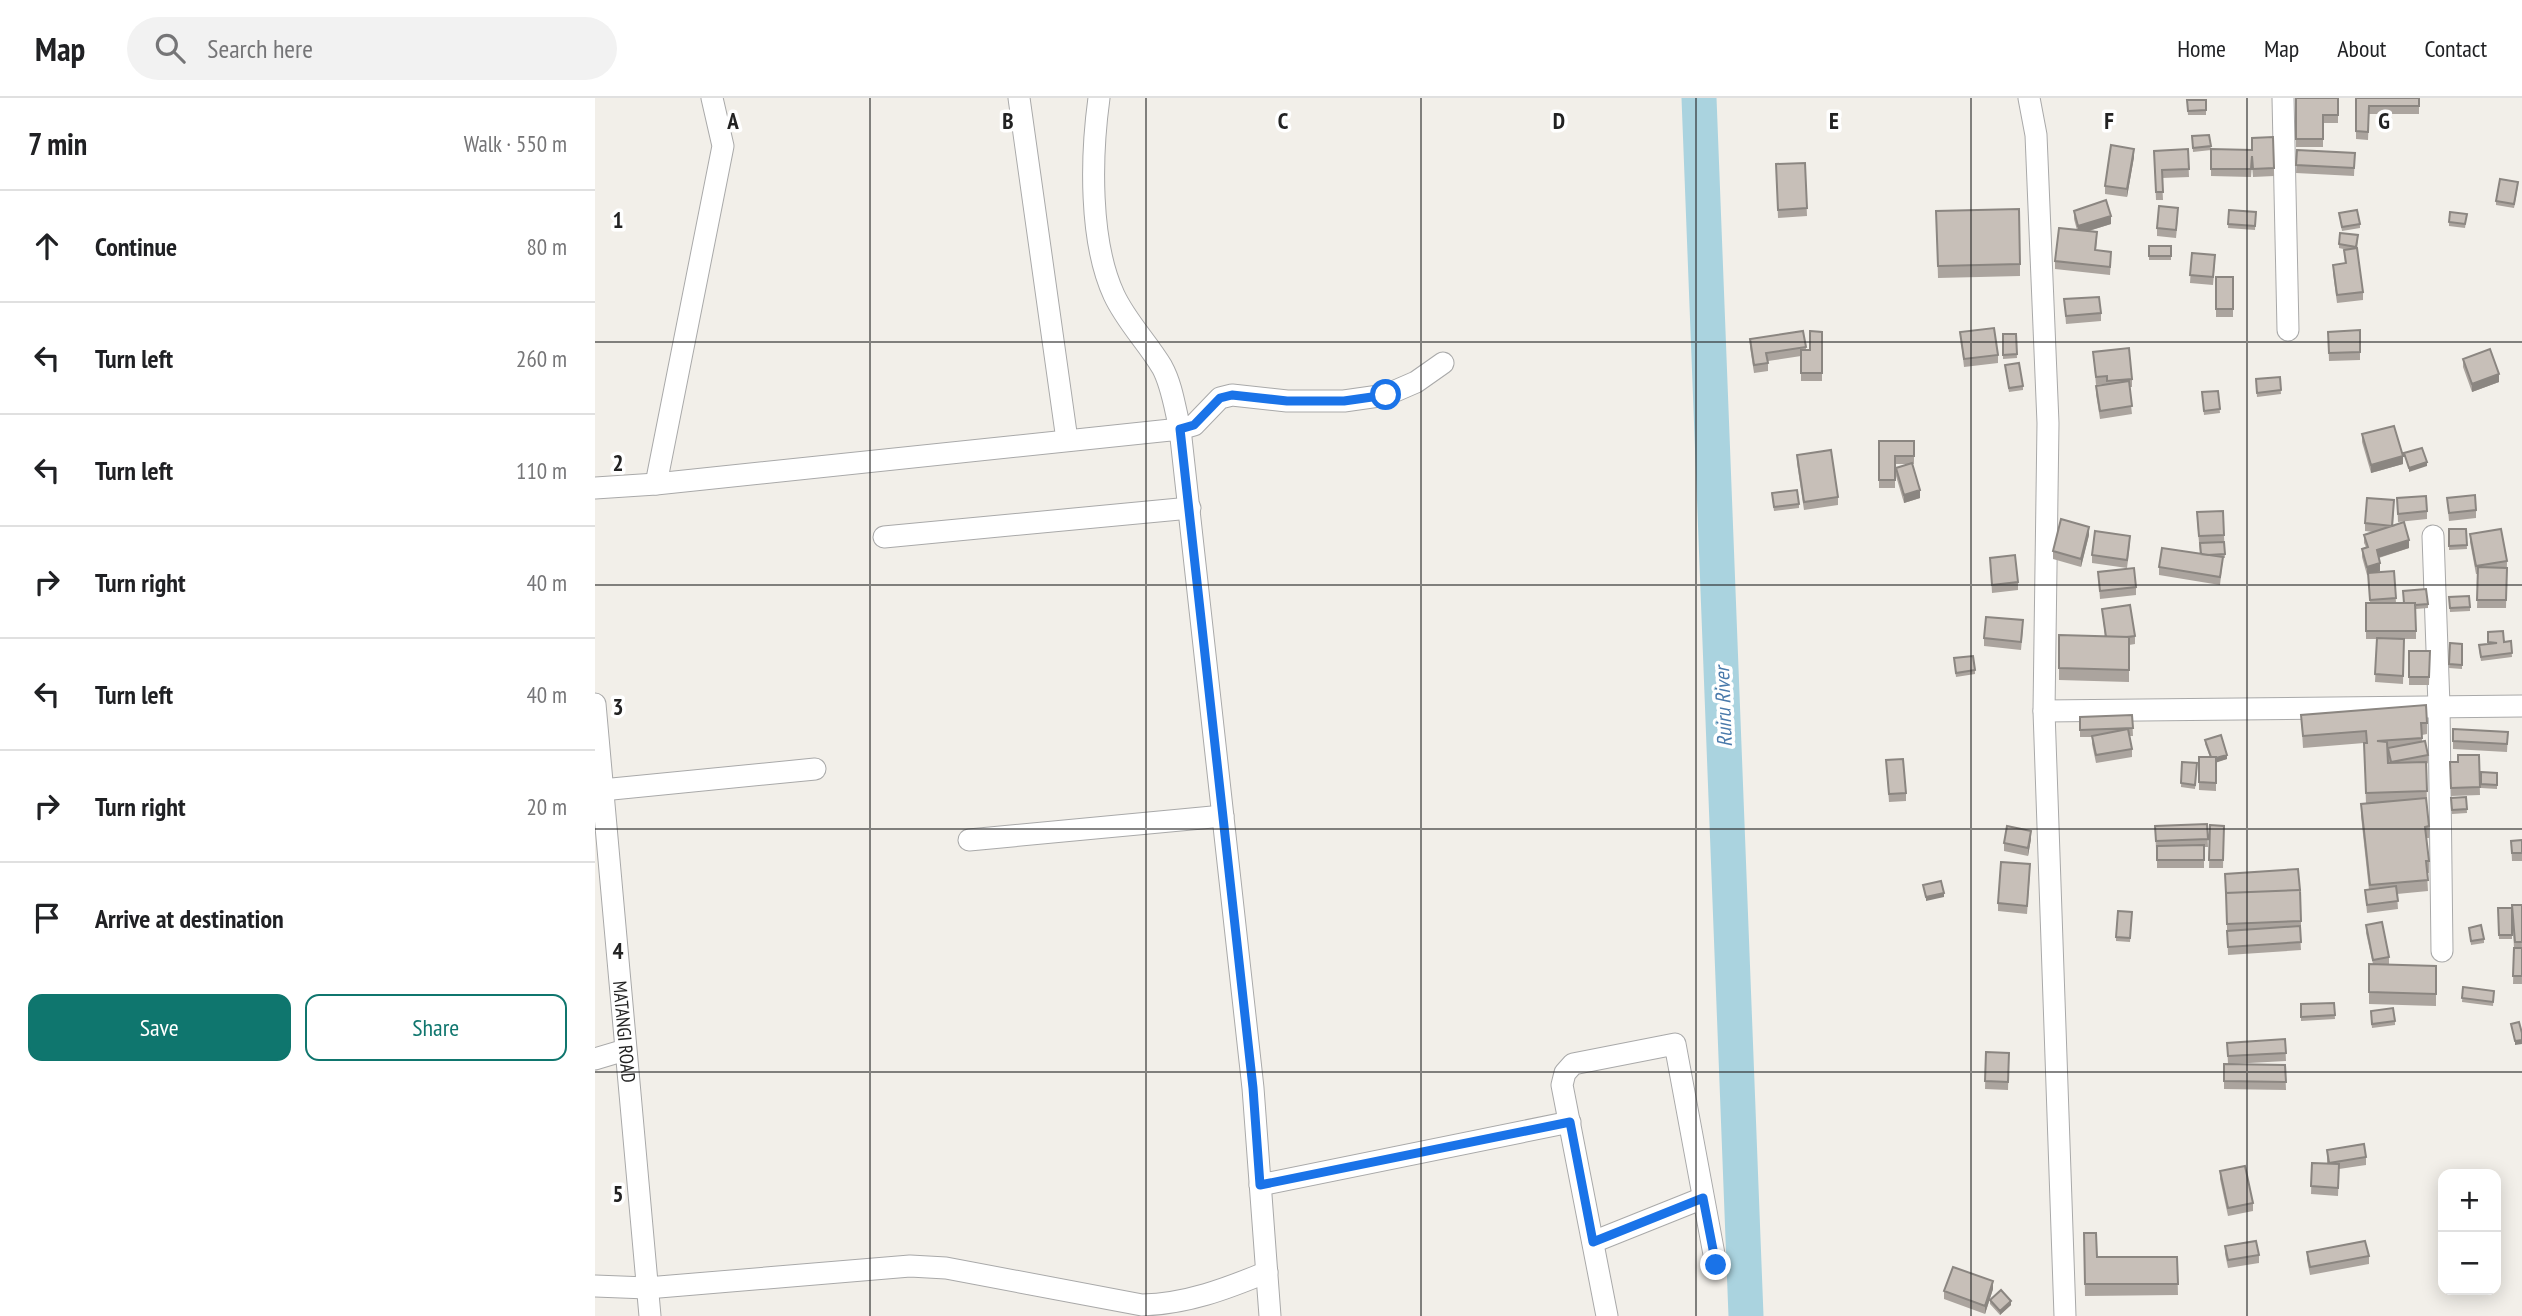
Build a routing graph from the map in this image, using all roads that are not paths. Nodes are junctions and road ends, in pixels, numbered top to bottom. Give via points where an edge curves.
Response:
1 (712, 98) edge
2 (1019, 98) edge
3 (1099, 98) edge
4 (2029, 98) edge
5 (2283, 98) edge
6 (2288, 330) dead end
7 (1443, 363) dead end
8 (1180, 429) junction
9 (1067, 440) junction
10 (656, 484) junction
11 (595, 488) edge
12 (1190, 508) junction
13 (2433, 536) dead end
14 (884, 537) dead end
15 (595, 704) edge
16 (2439, 706) junction
17 (2522, 706) edge
18 (2044, 711) junction
19 (815, 769) dead end
20 (603, 790) junction
21 (1223, 816) junction
22 (969, 840) dead end
23 (2442, 951) dead end
24 (625, 1050) junction
25 (595, 1059) edge
26 (1570, 1122) junction
27 (1260, 1185) junction
28 (1703, 1198) junction
29 (1593, 1242) junction
30 (1716, 1265) dead end
31 (1267, 1272) junction
32 (595, 1286) edge
33 (647, 1289) junction
34 (650, 1316) edge
35 (1270, 1316) edge
36 (1607, 1316) edge
37 (2065, 1316) edge

1 - 10 street via 723,146
2 - 9 street
3 - 8 street via 1094,187 1099,254 1125,316 1163,368
4 - 18 street via 2036,135 2049,423
5 - 6 street
7 - 8 street via 1386,395 1344,401 1220,398 1194,425
8 - 9 street
8 - 12 street
9 - 10 street
10 - 11 street
12 - 14 street
12 - 21 street
13 - 16 street
15 - 20 street, MATANGI ROAD
16 - 17 street
16 - 18 street
16 - 23 street
18 - 37 street
19 - 20 street
20 - 24 street, MATANGI ROAD
21 - 22 street
21 - 27 street
24 - 25 street
24 - 33 street, MATANGI ROAD
26 - 27 street
26 - 28 street via 1562,1085 1573,1064 1675,1044
26 - 29 street
27 - 31 street
28 - 29 street
28 - 30 street
29 - 36 street
31 - 33 street via 1168,1305 1142,1305 946,1268 910,1266
31 - 35 street
32 - 33 street
33 - 34 street, MATANGI ROAD

